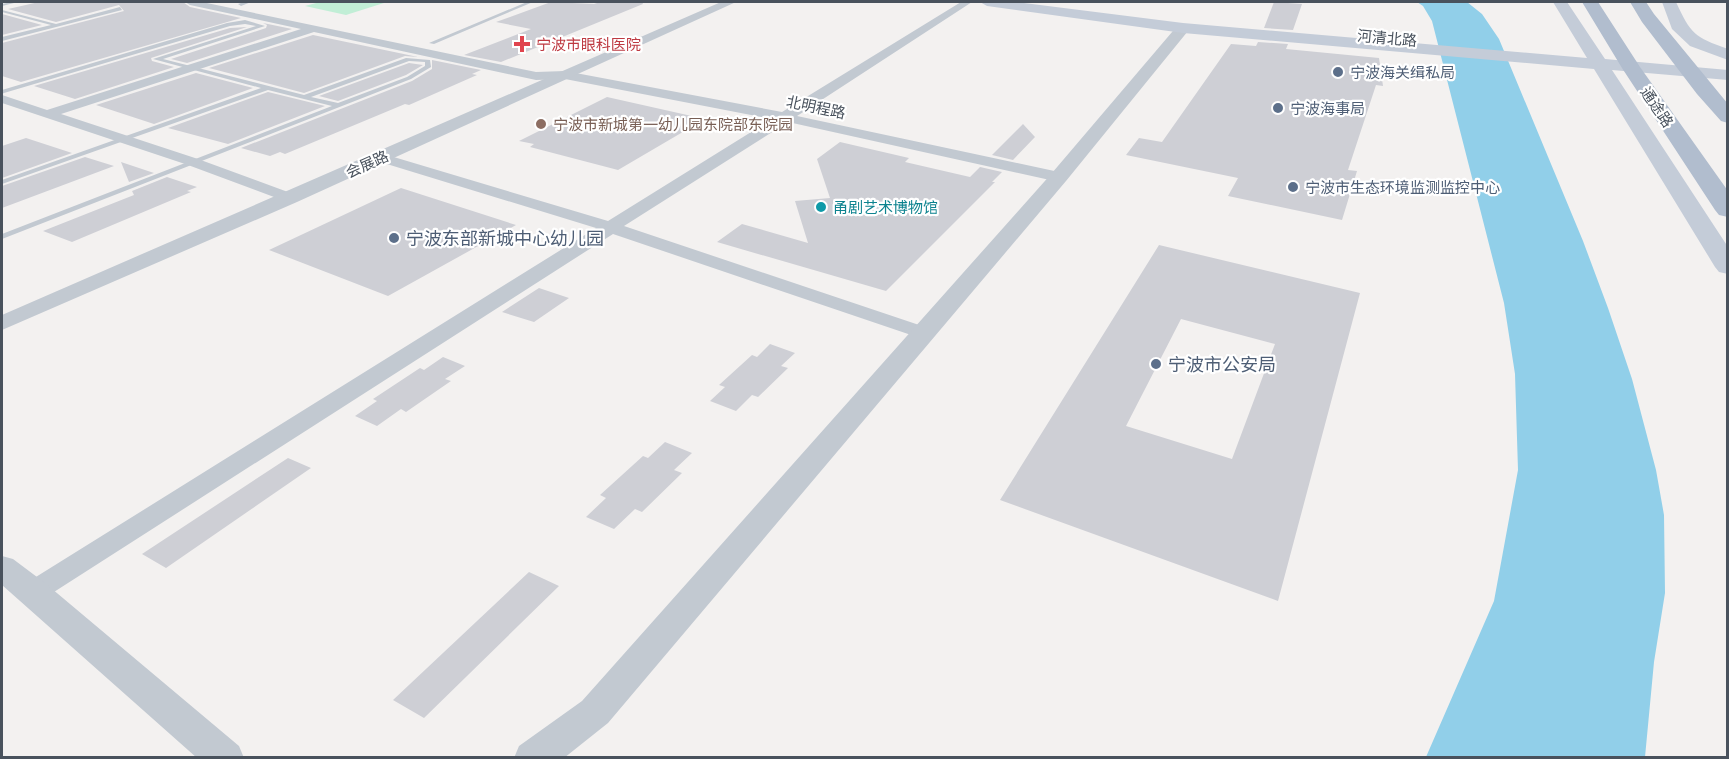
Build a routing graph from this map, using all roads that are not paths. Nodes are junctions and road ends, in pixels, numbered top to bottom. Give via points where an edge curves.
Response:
1 (15, 2) edge
2 (190, 2) edge
3 (240, 2) edge
4 (530, 2) edge
5 (703, 2) edge
6 (730, 2) edge
7 (967, 2) edge
8 (987, 2) edge
9 (1047, 2) edge
10 (1560, 2) edge
11 (1590, 2) edge
12 (1638, 2) edge
13 (1669, 2) edge
14 (2, 5) edge
15 (120, 9) dead end
16 (2, 11) edge
17 (333, 23) junction
18 (56, 25) junction
19 (315, 28) junction
20 (1183, 28) junction
21 (2, 39) edge
22 (432, 43) junction
23 (1432, 46) junction
24 (1728, 55) edge
25 (1597, 60) junction
26 (1628, 62) junction
27 (1728, 66) edge
28 (1686, 67) junction
29 (191, 68) junction
30 (559, 71) junction
31 (1728, 75) edge
32 (536, 76) junction
33 (268, 88) junction
34 (2, 92) edge
35 (304, 97) junction
36 (2, 99) edge
37 (336, 105) junction
38 (47, 114) junction
39 (785, 117) junction
40 (1728, 117) edge
41 (124, 139) junction
42 (382, 158) junction
43 (193, 162) junction
44 (1059, 177) junction
45 (2, 182) edge
46 (270, 191) junction
47 (290, 198) junction
48 (1728, 210) edge
49 (610, 227) junction
50 (2, 237) edge
51 (1728, 267) edge
52 (23, 295) dead end
53 (2, 323) edge
54 (924, 333) junction
55 (2, 568) edge
56 (33, 592) junction
57 (225, 758) edge
58 (533, 758) edge

1 - 14 lane
2 - 19 street
3 - 17 street, 北明程路
4 - 22 lane
5 - 30 street, 会展路
6 - 30 street, 会展路
7 - 39 street
8 - 20 main road, 河清北路
9 - 23 main road, 河清北路
10 - 25 main road
11 - 26 main road, 通途路
12 - 28 main road
13 - 24 main road via 1680,29 1696,43
15 - 18 lane
16 - 18 lane
17 - 19 street
17 - 22 street, 北明程路
18 - 21 lane
19 - 29 street
19 - 32 street
20 - 23 main road, 河清北路
20 - 44 street
22 - 30 street, 北明程路
23 - 25 main road, 河清北路
25 - 26 main road, 河清北路
25 - 51 main road
26 - 28 main road, 河清北路
26 - 48 main road, 通途路
27 - 28 main road
28 - 31 main road
28 - 40 main road
29 - 33 lane
29 - 34 lane via 156,58 262,26 229,24
29 - 38 street
30 - 32 street, 会展路
30 - 39 street, 北明程路
30 - 42 street, 会展路
32 - 46 street, 会展路
33 - 35 lane
33 - 41 lane
35 - 37 lane
35 - 37 lane via 408,59 428,61 428,67 409,78
36 - 38 street
37 - 43 lane
38 - 41 street
39 - 44 street, 北明程路
39 - 49 street
41 - 43 street
41 - 45 lane
42 - 47 street, 会展路
42 - 49 street
43 - 46 street
43 - 50 lane
44 - 54 street
46 - 47 street
46 - 52 street, 会展路
47 - 53 street, 会展路
49 - 54 street
49 - 56 street
54 - 58 street via 595,712
55 - 56 street
56 - 57 street

